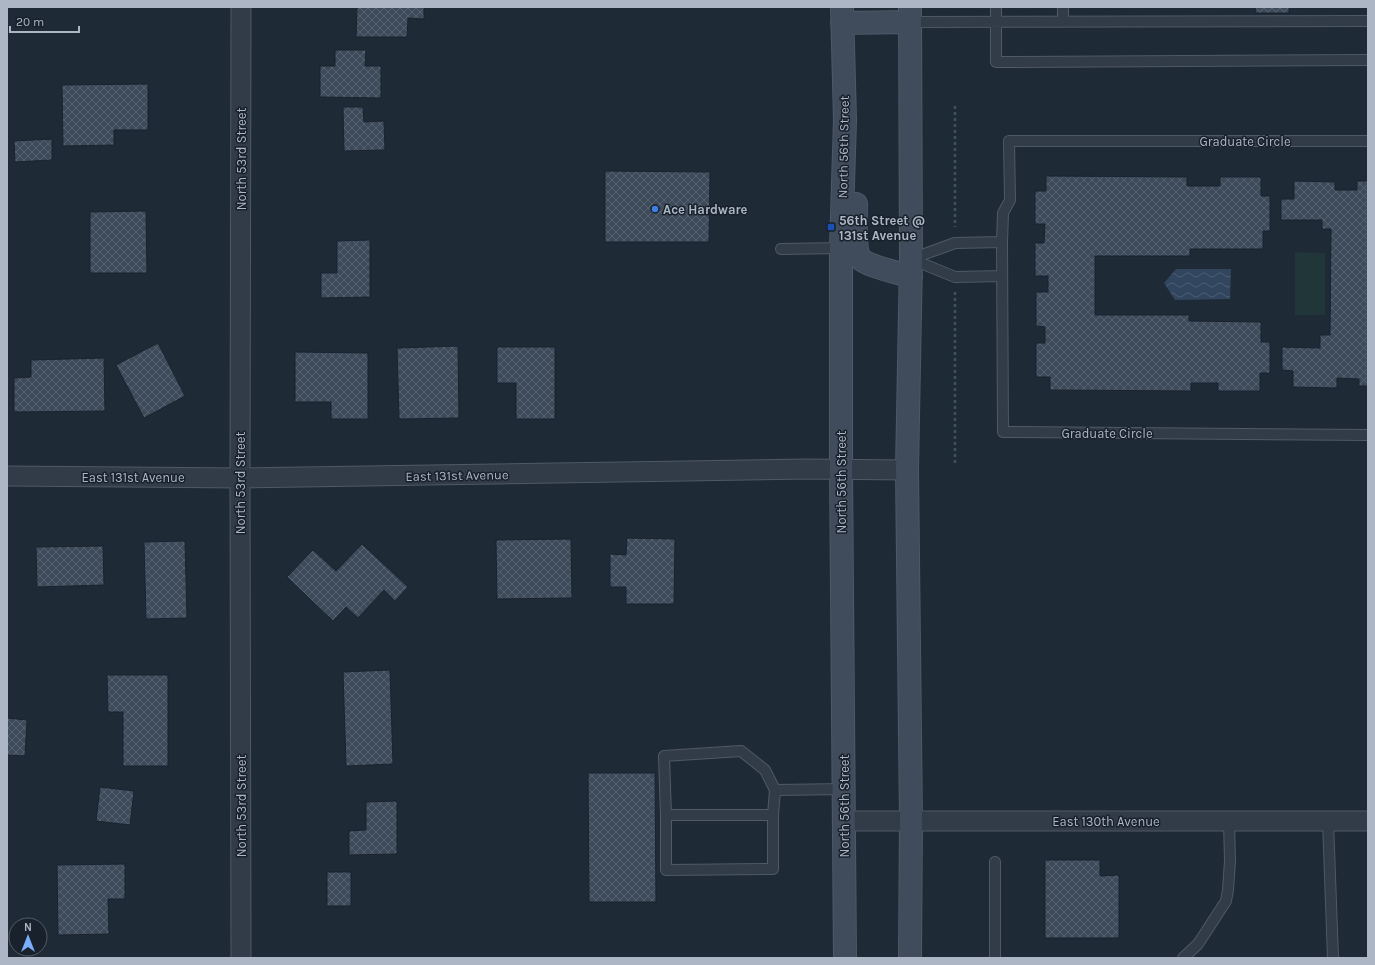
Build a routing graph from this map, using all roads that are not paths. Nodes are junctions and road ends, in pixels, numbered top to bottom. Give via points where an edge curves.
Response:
1 (241, 7) edge
2 (996, 7) edge
3 (1064, 7) edge
4 (842, 15) edge
5 (910, 15) edge
6 (1368, 21) edge
7 (996, 22) junction
8 (1063, 22) junction
9 (1368, 60) edge
10 (845, 120) junction
11 (1368, 141) edge
12 (1002, 242) junction
13 (841, 248) junction
14 (781, 249) dead end
15 (911, 268) junction
16 (1002, 276) junction
17 (1368, 435) edge
18 (841, 469) junction
19 (907, 470) junction
20 (7, 476) edge
21 (240, 478) junction
22 (844, 789) junction
23 (775, 790) junction
24 (666, 815) junction
25 (773, 815) junction
26 (844, 821) junction
27 (911, 821) junction
28 (1228, 821) junction
29 (1328, 821) junction
30 (1368, 821) edge
31 (995, 862) dead end
32 (241, 958) edge
33 (845, 958) edge
34 (910, 958) edge
35 (995, 958) edge
36 (1183, 958) edge
37 (1333, 958) edge

1 - 21 street, North 53rd Street
2 - 7 lane
3 - 8 lane
4 - 5 main road
4 - 10 main road, North 56th Street
5 - 7 lane
5 - 15 main road
6 - 8 lane
7 - 8 lane
7 - 9 lane via 996,62
10 - 13 main road, North 56th Street
10 - 15 main road via 856,154 857,253 861,260 868,264
11 - 12 lane, Graduate Circle via 1009,141 1010,200 1003,213
12 - 15 lane via 955,243
12 - 16 lane, Graduate Circle
13 - 14 lane
13 - 18 main road, North 56th Street
15 - 16 lane via 955,277
15 - 19 main road
16 - 17 lane, Graduate Circle via 1003,432
18 - 19 street, East 131st Avenue
18 - 21 street, East 131st Avenue
18 - 22 main road, North 56th Street
19 - 27 main road
20 - 21 street, East 131st Avenue
21 - 32 street, North 53rd Street
22 - 23 lane
22 - 26 main road, North 56th Street
23 - 24 lane via 766,770 741,751 664,756
23 - 25 lane
24 - 25 lane
24 - 25 lane via 666,870 773,869
26 - 27 street, East 130th Avenue
26 - 33 main road, North 56th Street
27 - 28 street, East 130th Avenue
27 - 34 main road
28 - 29 street, East 130th Avenue
28 - 36 lane via 1230,861 1226,901 1198,944
29 - 30 street, East 130th Avenue
29 - 37 lane
31 - 35 lane

